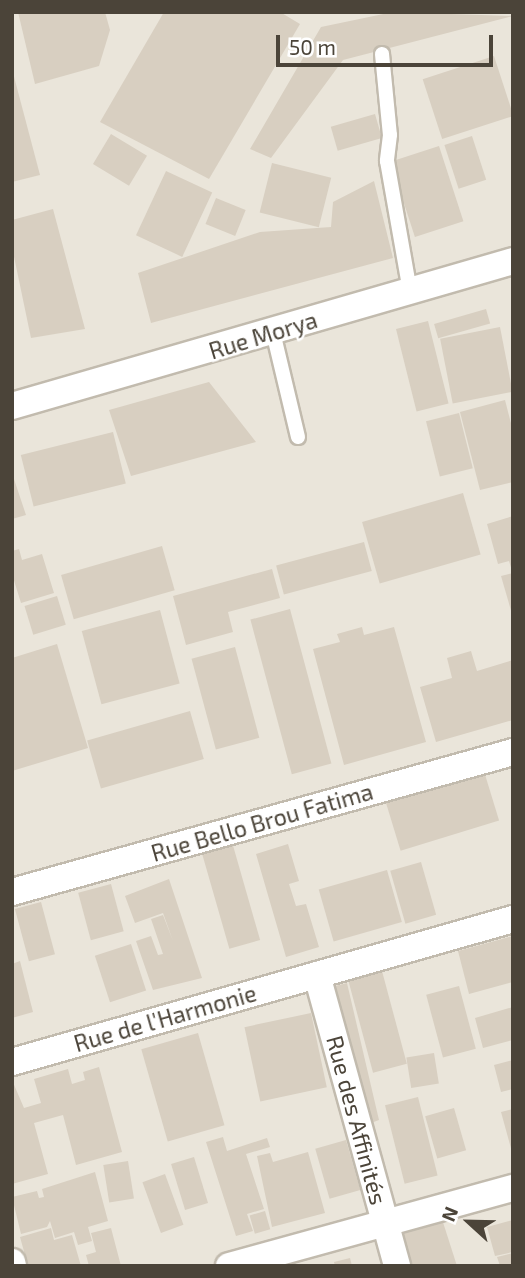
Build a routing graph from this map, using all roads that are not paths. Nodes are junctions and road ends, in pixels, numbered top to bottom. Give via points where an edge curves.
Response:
1 (382, 54) dead end
2 (513, 261) edge
3 (410, 291) junction
4 (273, 332) junction
5 (12, 406) edge
6 (298, 437) dead end
7 (513, 752) edge
8 (12, 892) edge
9 (513, 919) edge
10 (317, 975) junction
11 (12, 1062) edge
12 (513, 1188) edge
13 (386, 1224) junction
14 (229, 1266) edge
15 (397, 1266) edge

1 - 3 lane via 390,135 387,161
2 - 3 street, Rue Morya
3 - 4 street, Rue Morya
4 - 5 street, Rue Morya
4 - 6 lane
7 - 8 street, Rue Bello Brou Fatima
9 - 10 street, Rue de l'Harmonie
10 - 11 street, Rue de l'Harmonie
10 - 13 street, Rue des Affinités
12 - 13 street
13 - 14 street
13 - 15 street, Rue des Affinités

